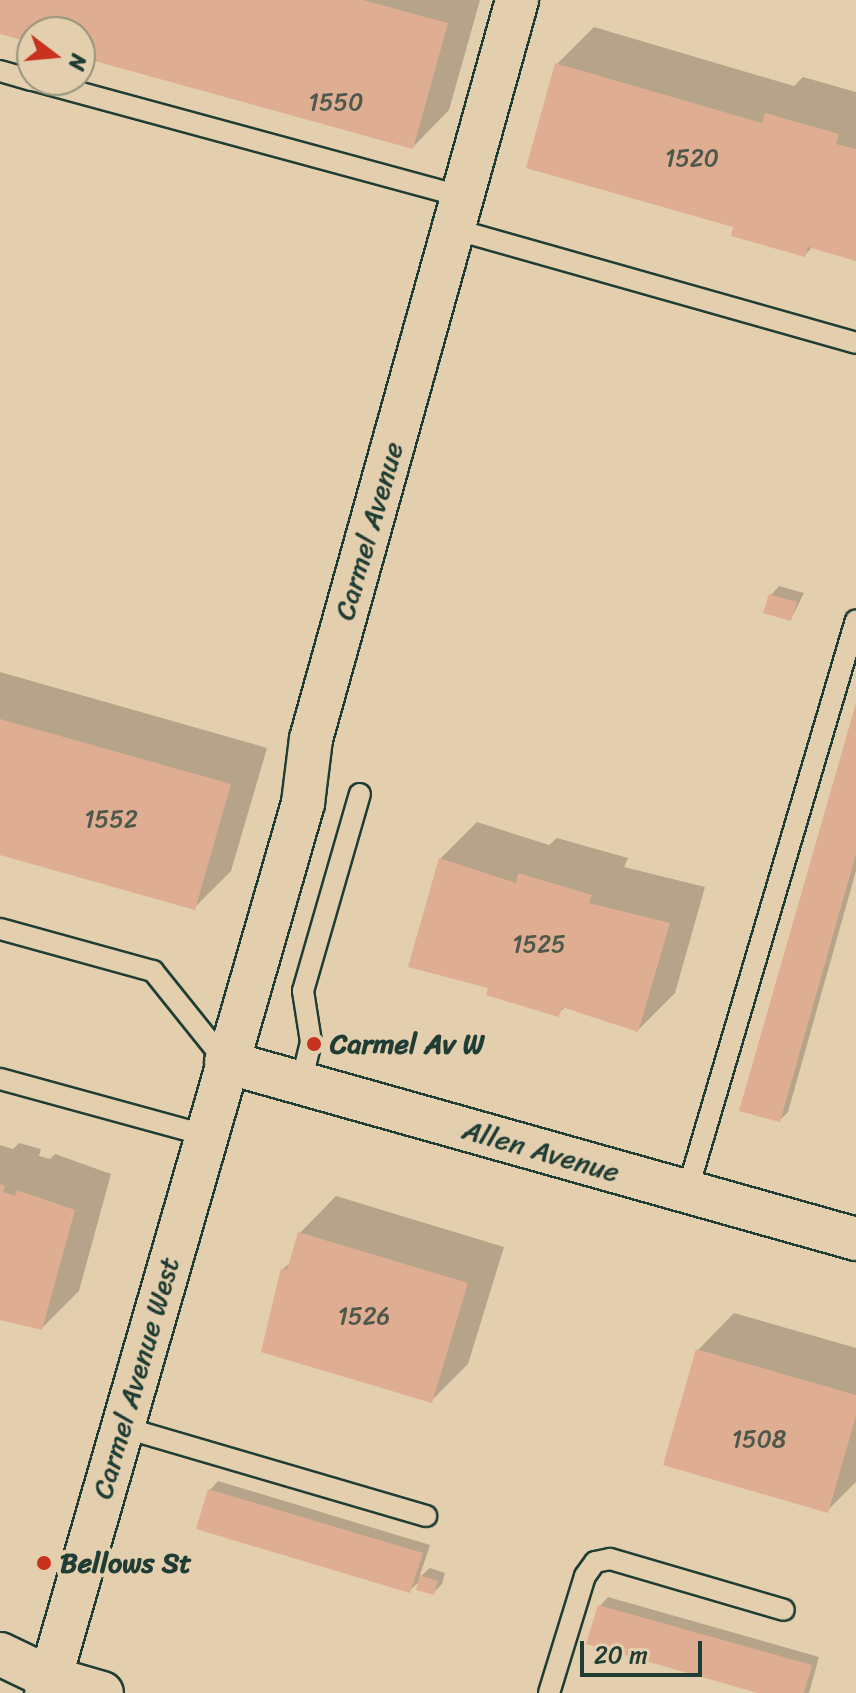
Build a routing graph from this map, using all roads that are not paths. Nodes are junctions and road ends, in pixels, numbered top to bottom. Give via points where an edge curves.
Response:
1 (517, 0) edge
2 (83, 96) edge
3 (458, 213) junction
4 (856, 343) edge
5 (856, 620) edge
6 (360, 794) dead end
7 (0, 929) edge
8 (226, 1062) junction
9 (0, 1079) edge
10 (301, 1083) junction
11 (205, 1135) junction
12 (687, 1192) junction
13 (856, 1239) edge
14 (122, 1427) junction
15 (426, 1516) dead end
16 (784, 1610) dead end
17 (0, 1654) edge
18 (48, 1686) edge
19 (102, 1693) edge
20 (549, 1693) edge

1 - 3 street, Carmel Avenue
2 - 3 lane
3 - 4 lane
3 - 8 street, Carmel Avenue via 311,739 303,803
5 - 12 lane
6 - 10 lane via 303,991 311,1042
7 - 8 lane via 153,971
8 - 10 street, Allen Avenue
8 - 11 street, Carmel Avenue West
9 - 11 lane
10 - 12 street, Allen Avenue
11 - 14 street, Carmel Avenue West
12 - 13 street, Allen Avenue
14 - 15 lane
14 - 18 street, Carmel Avenue West
16 - 20 lane via 610,1559 595,1562 585,1576
17 - 18 street
18 - 19 street

